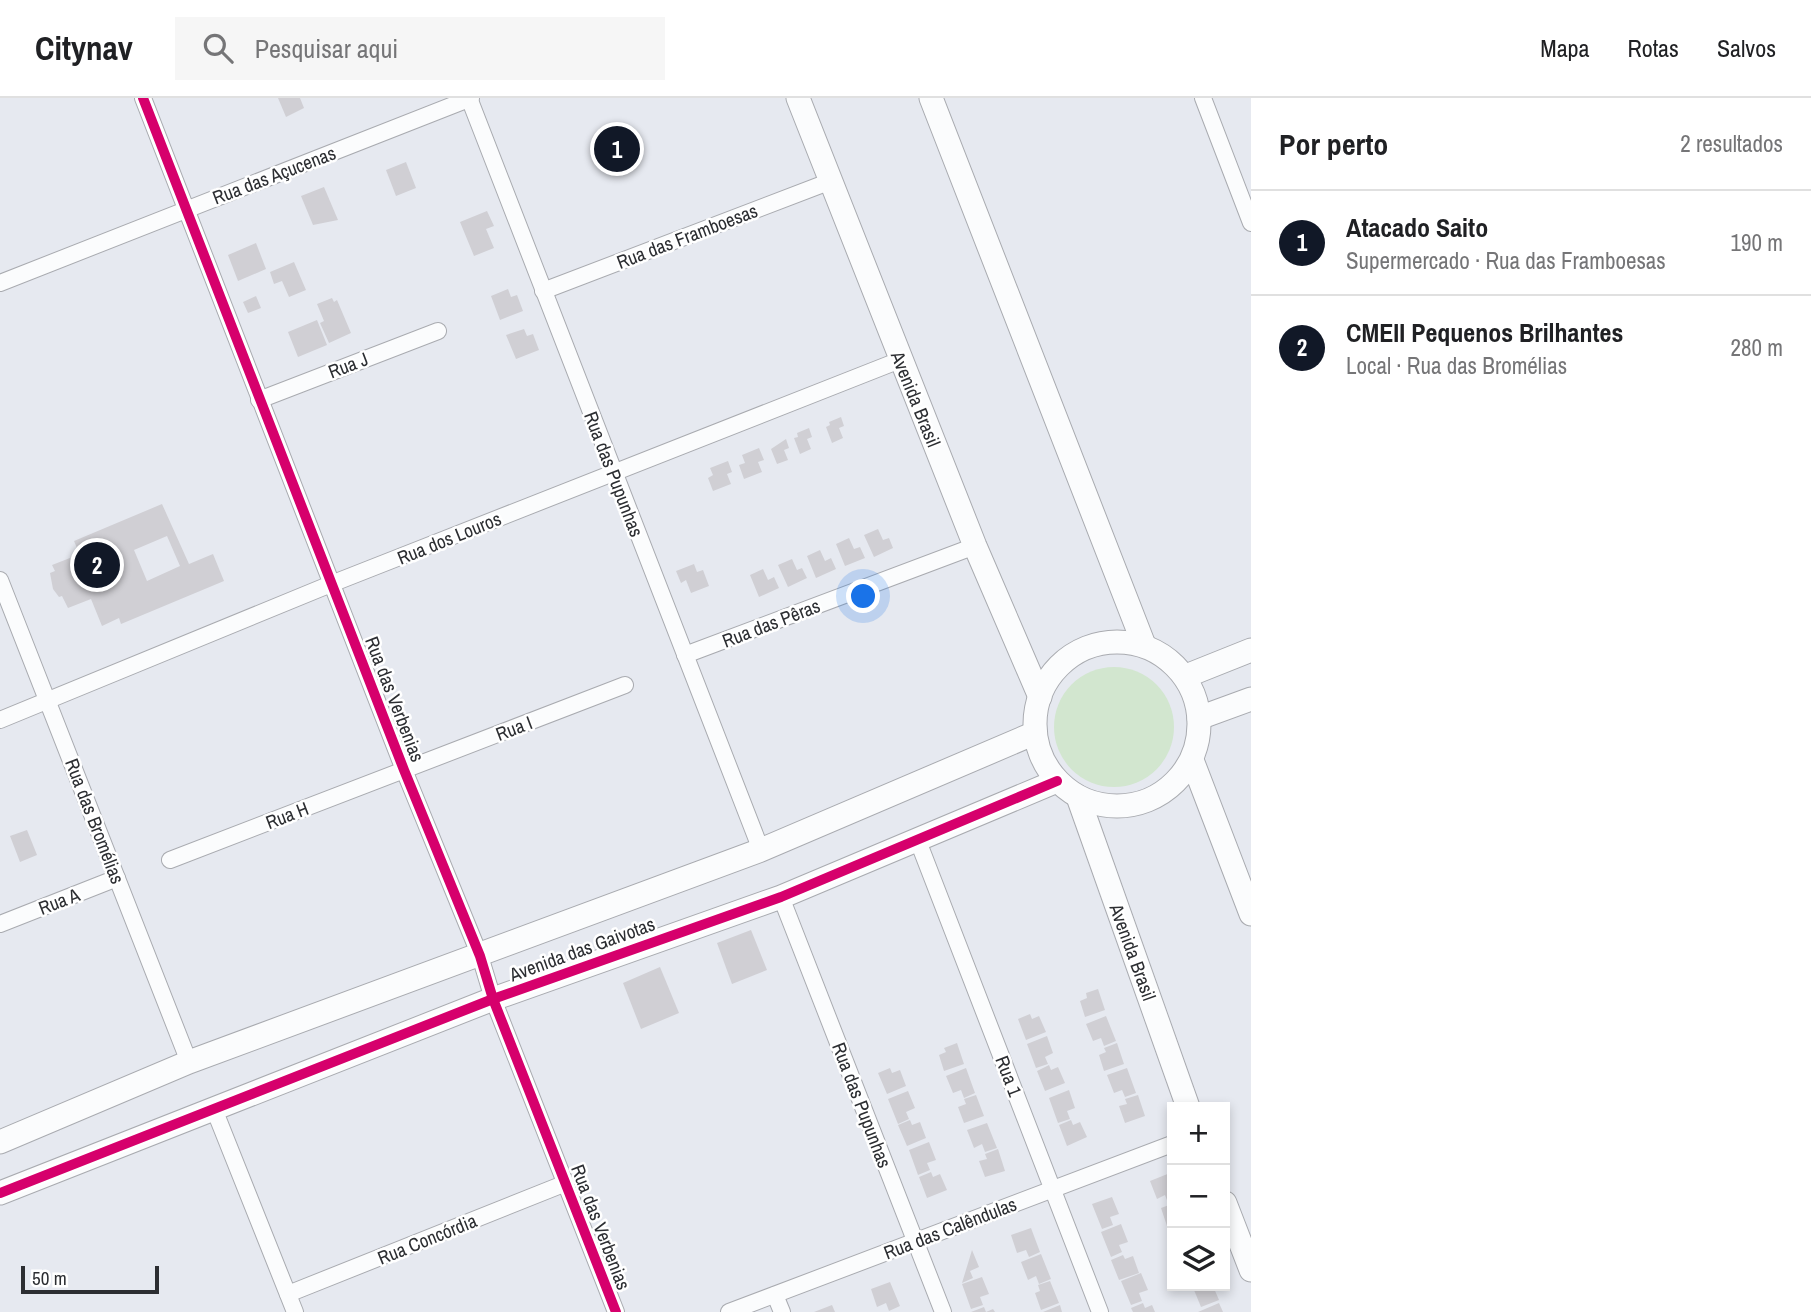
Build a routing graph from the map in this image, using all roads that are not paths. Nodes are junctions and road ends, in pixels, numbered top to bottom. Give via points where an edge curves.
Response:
1 (143, 98) edge
2 (470, 98) edge
3 (798, 98) edge
4 (931, 98) edge
5 (1203, 98) edge
6 (831, 181) junction
7 (184, 210) junction
8 (1251, 223) edge
9 (0, 282) edge
10 (543, 290) junction
11 (438, 331) dead end
12 (900, 360) junction
13 (259, 400) junction
14 (613, 473) junction
15 (975, 546) junction
16 (0, 580) edge
17 (331, 584) junction
18 (1144, 645) junction
19 (1251, 650) edge
20 (685, 655) junction
21 (1185, 676) junction
22 (625, 685) dead end
23 (1040, 697) junction
24 (1251, 699) edge
25 (47, 701) junction
26 (1199, 718) junction
27 (0, 720) edge
28 (1035, 733) junction
29 (1192, 760) junction
30 (404, 770) junction
31 (1057, 781) junction
32 (1078, 797) junction
33 (918, 841) junction
34 (761, 850) junction
35 (170, 860) dead end
36 (117, 878) junction
37 (781, 897) junction
38 (1251, 914) edge
39 (0, 924) edge
40 (480, 956) junction
41 (493, 999) junction
42 (189, 1062) junction
43 (1186, 1102) edge
44 (214, 1109) junction
45 (0, 1142) edge
46 (1167, 1146) edge
47 (566, 1183) junction
48 (1052, 1189) junction
49 (0, 1193) edge
50 (1230, 1216) edge
51 (915, 1241) junction
52 (1251, 1270) edge
53 (288, 1294) junction
54 (775, 1295) junction
55 (295, 1312) edge
56 (616, 1312) edge
57 (729, 1312) edge
58 (782, 1312) edge
59 (943, 1312) edge
60 (1100, 1312) edge

1 - 7 street, Rua das Verbenias
2 - 7 street, Rua das Açucenas
2 - 10 street, Rua das Pupunhas
3 - 6 street, Avenida Brasil
4 - 18 street
5 - 8 street
6 - 10 street, Rua das Framboesas
6 - 12 street, Avenida Brasil
7 - 9 street, Rua das Açucenas
7 - 13 street, Rua das Verbenias
10 - 14 street, Rua das Pupunhas
11 - 13 street, Rua J
12 - 14 street, Rua dos Louros
12 - 15 street, Avenida Brasil
13 - 17 street, Rua das Verbenias
14 - 17 street, Rua dos Louros
14 - 20 street, Rua das Pupunhas
15 - 20 street, Rua das Pêras
15 - 23 street, Avenida Brasil
16 - 25 street, Rua das Bromélias
17 - 25 street, Rua dos Louros
17 - 30 street, Rua das Verbenias
18 - 21 street
18 - 23 street via 1116,641 1089,647 1065,660
19 - 21 street
20 - 34 street, Rua das Pupunhas
21 - 26 street
22 - 30 street, Rua I
23 - 28 street
24 - 26 street
25 - 27 street, Rua dos Louros
25 - 36 street, Rua das Bromélias
26 - 29 street
28 - 31 street via 1042,759
28 - 34 street, Avenida das Gaivotas
29 - 32 street via 1176,782 1155,797 1129,806 1103,806
29 - 38 street
30 - 35 street, Rua H
30 - 40 street, Rua das Verbenias
31 - 32 street
31 - 33 street, Avenida das Gaivotas
32 - 43 street, Avenida Brasil
33 - 37 street, Avenida das Gaivotas
33 - 48 street, Rua 1
34 - 40 street, Avenida das Gaivotas
36 - 39 street, Rua A
36 - 42 street, Rua das Bromélias
37 - 41 street, Avenida das Gaivotas
37 - 51 street, Rua das Pupunhas
40 - 41 street, Rua das Verbenias
40 - 42 street, Avenida das Gaivotas
41 - 44 street, Avenida das Gaivotas
41 - 47 street, Rua das Verbenias
42 - 45 street, Avenida das Gaivotas
44 - 49 street, Avenida das Gaivotas
44 - 53 street
46 - 48 street, Rua das Calêndulas
47 - 53 street, Rua Concórdia
47 - 56 street, Rua das Verbenias
48 - 51 street, Rua das Calêndulas
48 - 60 street, Rua 1
50 - 52 street
51 - 54 street, Rua das Calêndulas
51 - 59 street, Rua das Pupunhas
53 - 55 street
54 - 57 street, Rua das Calêndulas
54 - 58 street

